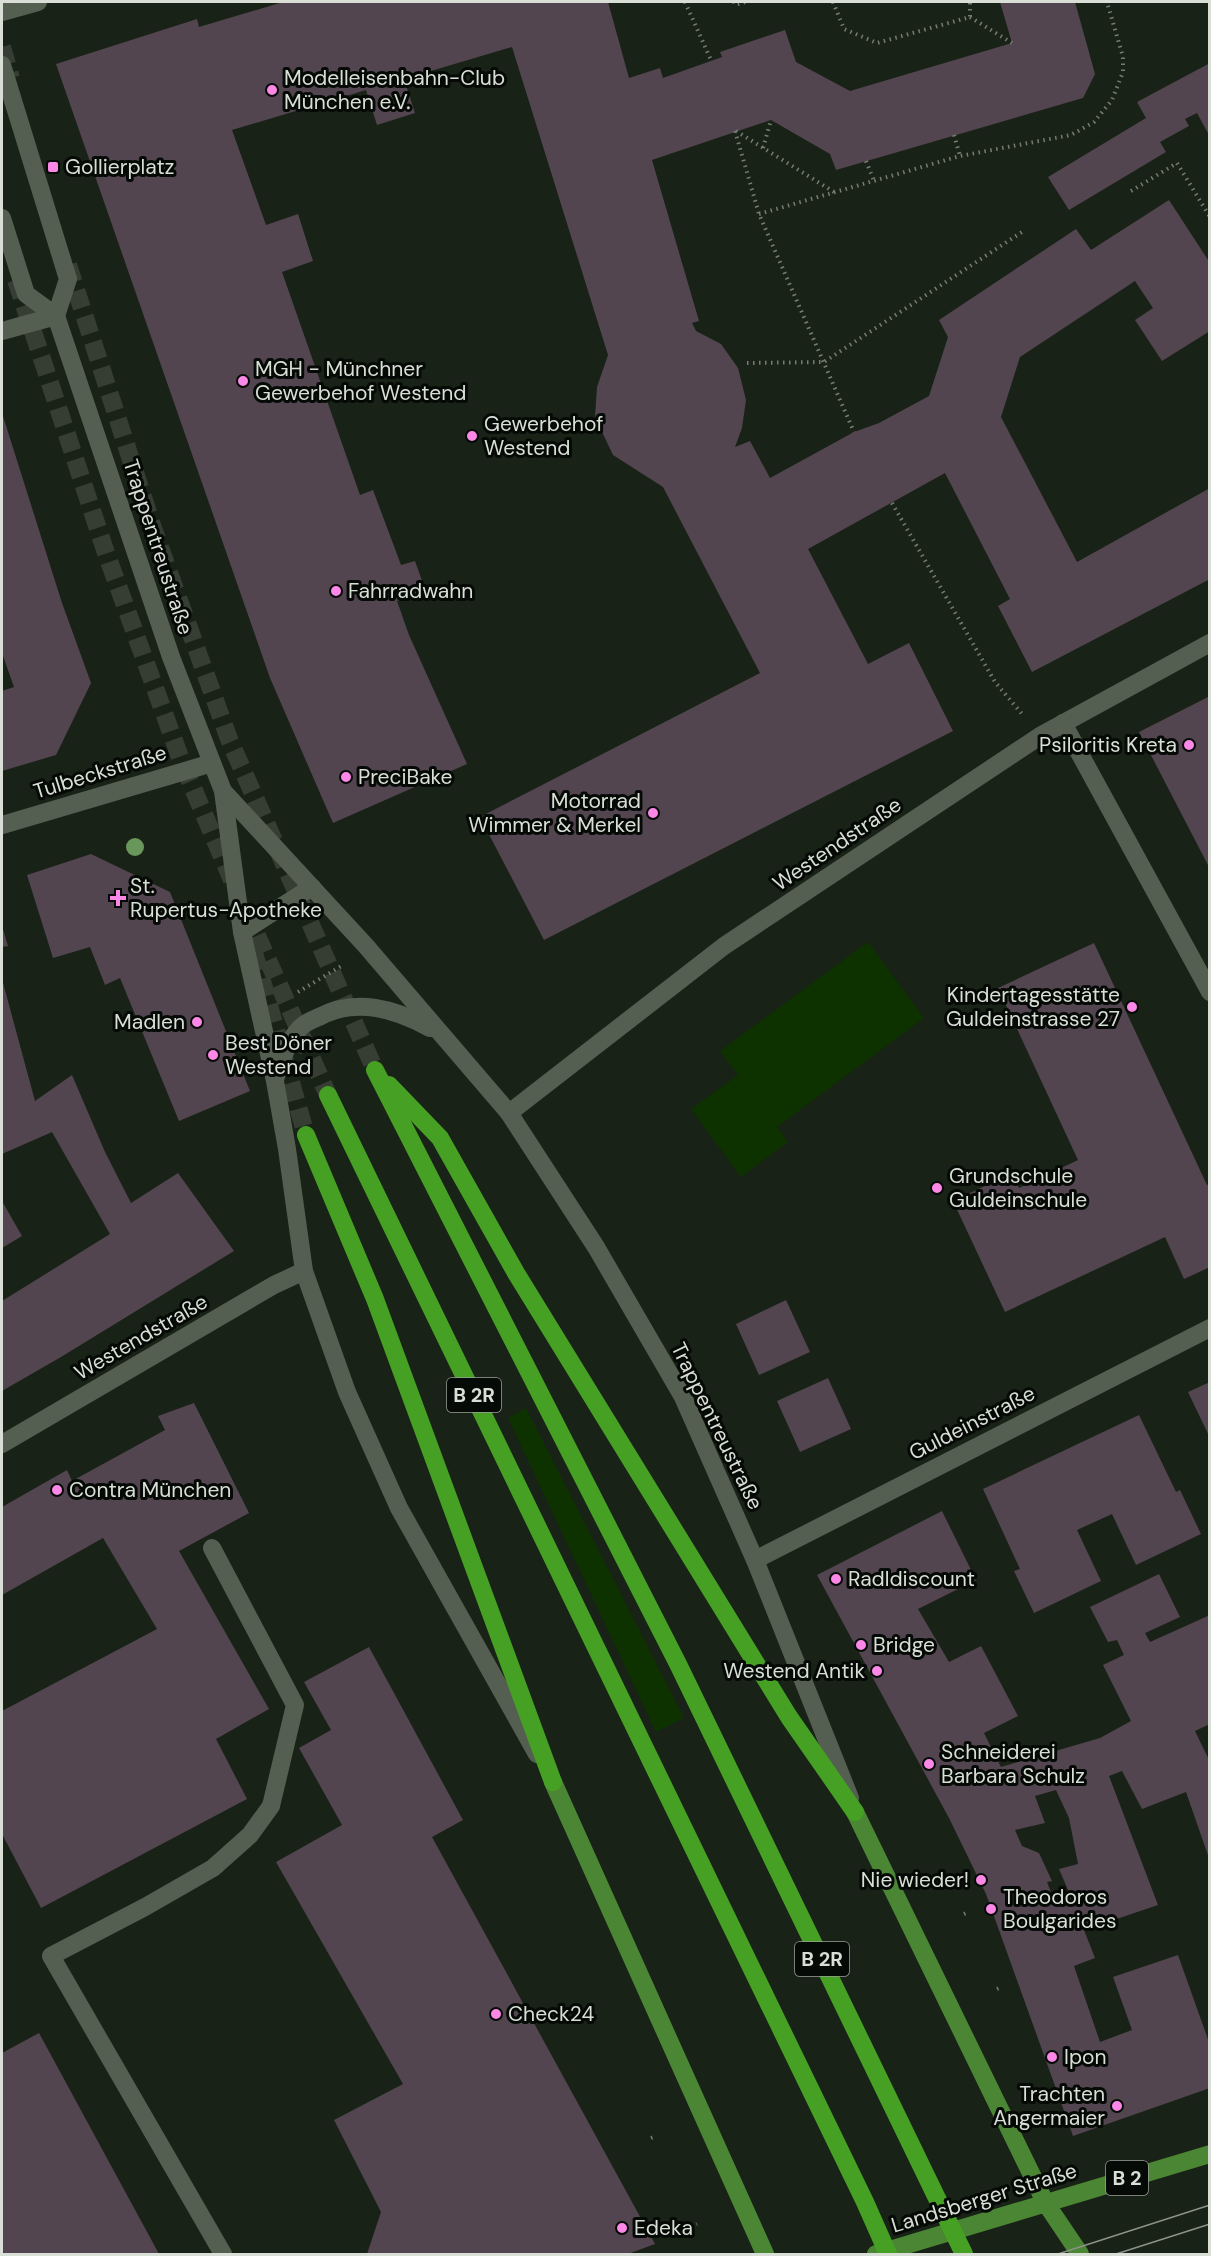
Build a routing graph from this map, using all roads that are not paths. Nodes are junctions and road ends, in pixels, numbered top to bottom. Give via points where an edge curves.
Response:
1 (38, 2) edge
2 (2, 12) edge
3 (2, 65) tunnel mouth
4 (2, 218) edge
5 (56, 316) junction
6 (2, 332) edge
7 (1209, 644) edge
8 (1063, 723) junction
9 (212, 763) junction
10 (223, 791) junction
11 (2, 825) edge
12 (312, 887) junction
13 (242, 932) junction
14 (1209, 992) edge
15 (439, 1033) junction
16 (275, 1081) junction
17 (328, 1095) tunnel mouth
18 (509, 1113) junction
19 (306, 1135) tunnel mouth
20 (304, 1271) junction
21 (1209, 1328) edge
22 (2, 1444) edge
23 (212, 1548) dead end
24 (755, 1560) junction
25 (553, 1782) junction
26 (855, 1812) junction
27 (1209, 2154) edge
28 (1045, 2202) junction
29 (223, 2254) edge
30 (765, 2254) edge
31 (876, 2254) edge
32 (888, 2254) edge
33 (964, 2254) edge
34 (1080, 2254) edge

1 - 2 street
3 - 5 street via 68,279
4 - 5 street via 26,294
5 - 6 street
5 - 9 street, Trappentreustraße via 171,657
7 - 8 street, Westendstraße
8 - 14 street
8 - 18 street, Westendstraße via 724,946
9 - 10 street, Trappentreustraße
9 - 11 street, Tulbeckstraße
10 - 12 street, Trappentreustraße
10 - 13 street, Trappentreustraße
12 - 13 street
12 - 15 street, Trappentreustraße
13 - 16 street, Trappentreustraße
15 - 16 street, Trappentreustraße via 411,1017 380,1008 352,1006 327,1012 301,1026 288,1043
15 - 18 street, Trappentreustraße
16 - 20 street, Trappentreustraße
17 - 32 highway, B 2R
18 - 24 street, Trappentreustraße via 596,1247 683,1397
19 - 25 highway via 375,1299
20 - 22 street, Westendstraße
20 - 25 street, Trappentreustraße via 347,1392 399,1508
21 - 24 street, Guldeinstraße
23 - 29 street via 295,1706 271,1806 250,1834 213,1868 51,1956
24 - 26 street, Trappentreustraße
25 - 30 main road
26 - 28 main road
26 - 33 highway, B 2R via 789,1718 516,1273 440,1138 375,1070 678,1664
27 - 28 main road, Landsberger Straße / B 2
28 - 31 main road, Landsberger Straße
28 - 34 main road

